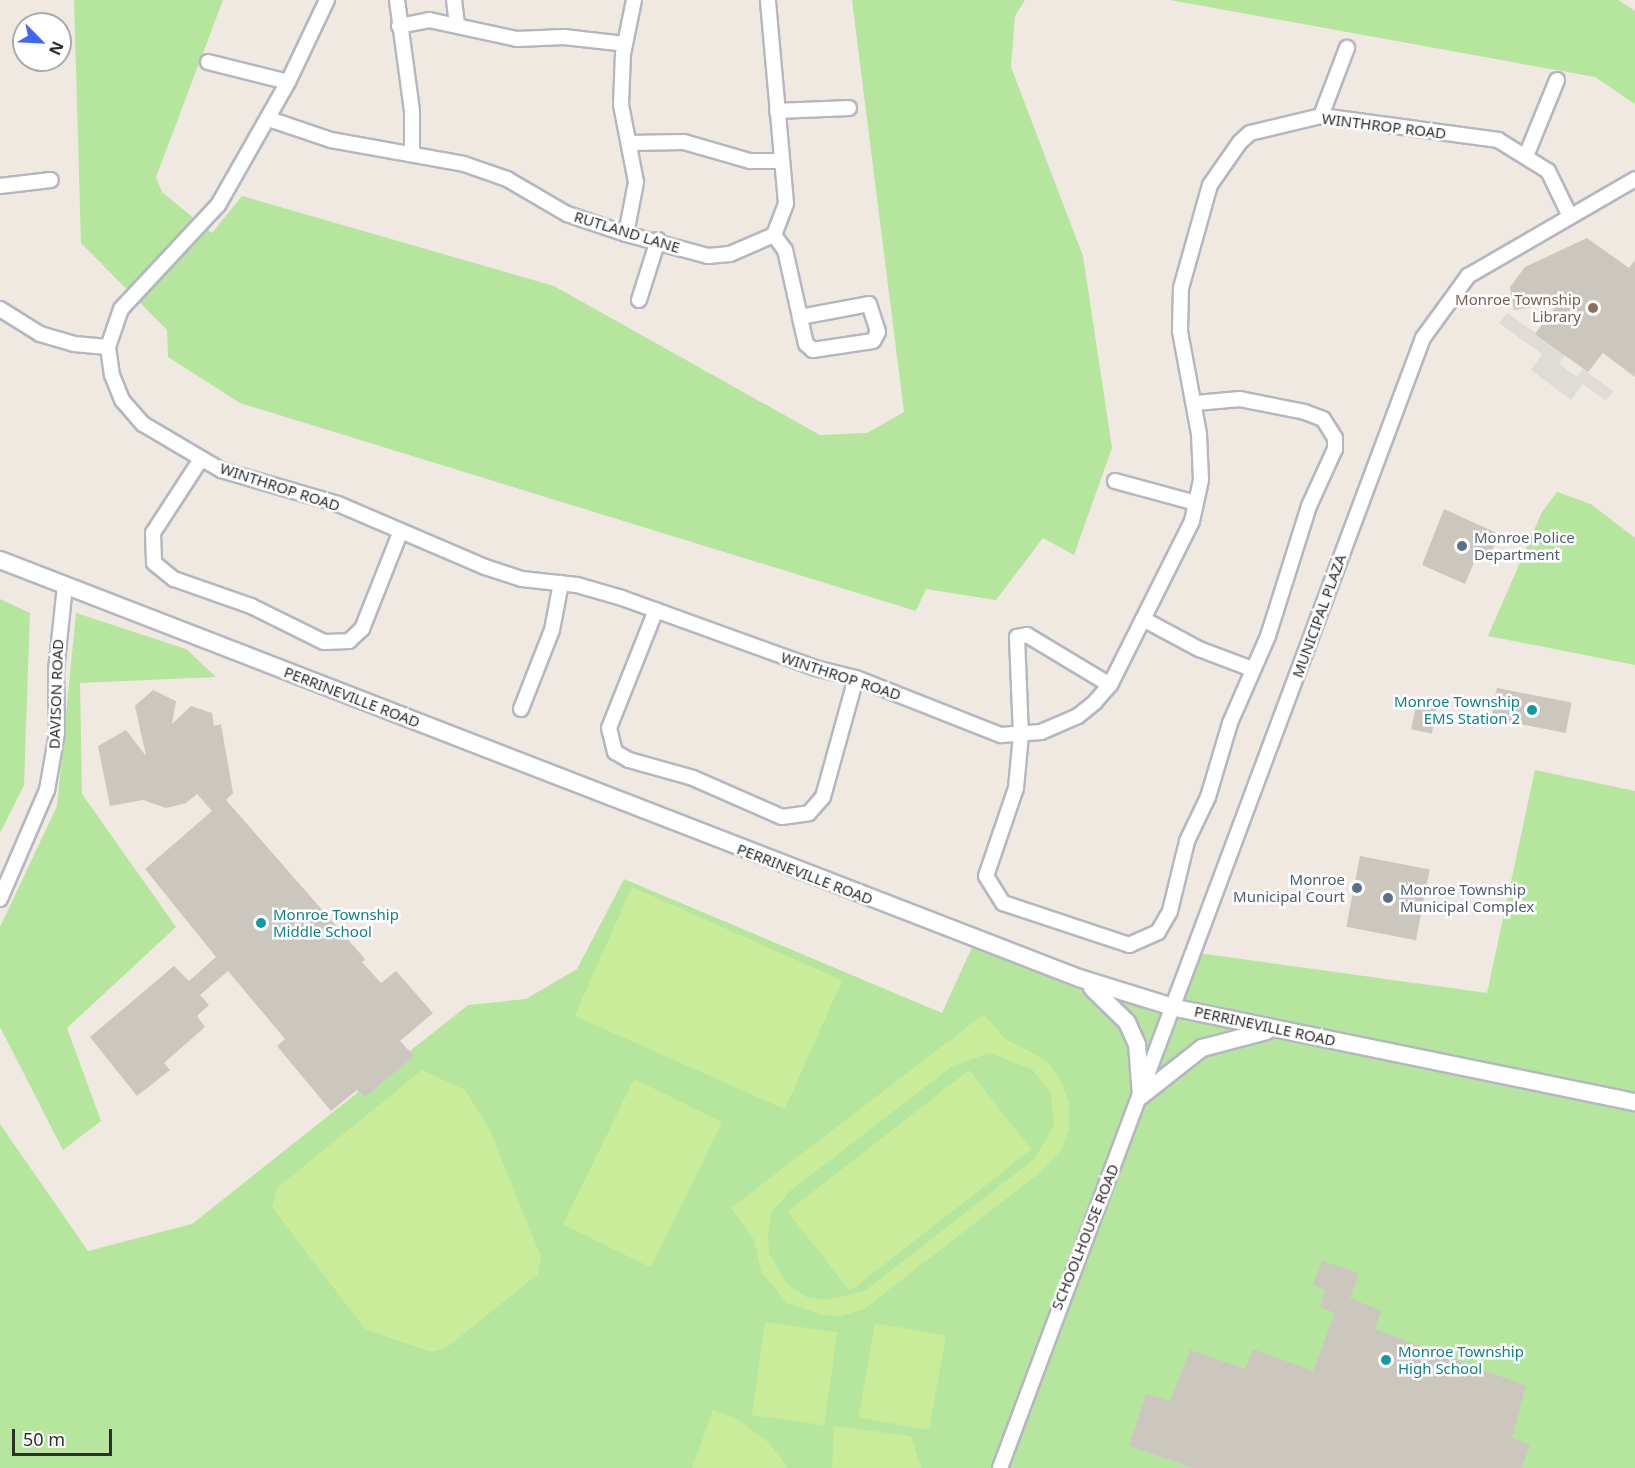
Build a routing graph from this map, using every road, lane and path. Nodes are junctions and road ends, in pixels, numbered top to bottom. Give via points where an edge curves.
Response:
1 (327, 0) edge
2 (397, 0) edge
3 (454, 0) edge
4 (634, 0) edge
5 (768, 0) edge
6 (457, 23) junction
7 (399, 26) junction
8 (625, 44) junction
9 (1347, 48) dead end
10 (208, 62) dead end
11 (1557, 80) dead end
12 (288, 82) junction
13 (849, 108) dead end
14 (777, 111) junction
15 (1321, 116) junction
16 (269, 119) junction
17 (629, 143) junction
18 (412, 152) junction
19 (1526, 156) junction
20 (782, 161) junction
21 (1635, 179) edge
22 (51, 180) dead end
23 (0, 186) edge
24 (1569, 214) junction
25 (626, 234) junction
26 (774, 235) junction
27 (658, 240) junction
28 (639, 300) dead end
29 (0, 309) edge
30 (800, 317) junction
31 (108, 347) junction
32 (1196, 403) junction
33 (201, 459) junction
34 (1115, 481) dead end
35 (1196, 503) junction
36 (400, 534) junction
37 (0, 560) edge
38 (561, 583) junction
39 (65, 586) junction
40 (656, 610) junction
41 (1143, 619) junction
42 (1252, 669) junction
43 (856, 678) junction
44 (1110, 685) junction
45 (521, 709) dead end
46 (1021, 735) junction
47 (0, 899) edge
48 (1079, 978) junction
49 (1176, 1008) junction
50 (1280, 1029) junction
51 (1141, 1096) junction
52 (1635, 1102) edge
53 (1000, 1468) edge

1 - 12 street
2 - 7 street
3 - 6 street
4 - 8 street
5 - 14 street
6 - 7 street via 429,20
6 - 8 street via 517,39 564,37
7 - 18 street via 412,111
8 - 17 street via 621,105
9 - 15 street
10 - 12 street
11 - 19 street
12 - 16 street
13 - 14 street
14 - 20 street
15 - 19 street, WINTHROP ROAD via 1498,140
15 - 32 street, WINTHROP ROAD via 1250,133 1223,162 1210,185 1181,288 1180,331
16 - 18 street, RUTLAND LANE via 331,140
16 - 31 street via 218,205 121,309
17 - 20 street via 684,142 750,161
17 - 25 street via 636,189
18 - 25 street, RUTLAND LANE via 507,180 567,214
19 - 24 street, WINTHROP ROAD via 1548,171
20 - 26 street via 786,203
21 - 24 street, MUNICIPAL PLAZA
22 - 23 street
24 - 49 street, MUNICIPAL PLAZA via 1468,276 1422,338
25 - 27 street, RUTLAND LANE
26 - 27 street, RUTLAND LANE via 730,254 708,256
26 - 30 street via 785,250
27 - 28 street
29 - 31 street via 40,334 74,344
30 - 30 street via 806,344 813,350 873,340 878,332 869,304
31 - 33 street, WINTHROP ROAD via 122,400 143,424
32 - 35 street, WINTHROP ROAD via 1202,480
32 - 42 street via 1240,399 1305,412 1323,419 1335,438
33 - 36 street, WINTHROP ROAD via 281,490 338,504
33 - 36 street via 153,533 154,564 174,579 251,606 324,642 349,641 362,629
34 - 35 street
35 - 41 street, WINTHROP ROAD via 1192,521
36 - 38 street, WINTHROP ROAD via 522,579
37 - 39 street, PERRINEVILLE ROAD
38 - 40 street, WINTHROP ROAD
38 - 45 street via 552,630
39 - 47 street, DAVISON ROAD via 56,671 57,733 47,790
39 - 48 street, PERRINEVILLE ROAD
40 - 43 street, WINTHROP ROAD via 815,668
40 - 43 street via 628,689 613,717 609,735 615,752 629,760 693,778 782,817 809,813 823,797
41 - 42 street via 1199,649
41 - 44 street, WINTHROP ROAD
42 - 46 street via 1208,797 1187,841 1170,911 1158,932 1145,941 1120,943 1015,908 1003,903 990,886 987,867 1016,788
43 - 46 street, WINTHROP ROAD via 1001,735
44 - 46 street, WINTHROP ROAD via 1078,716
44 - 46 street via 1022,635 1017,638
48 - 49 street, PERRINEVILLE ROAD
48 - 51 street via 1109,1000 1127,1022 1137,1044
49 - 50 street, PERRINEVILLE ROAD
49 - 51 street, SCHOOLHOUSE ROAD
50 - 51 street via 1202,1048
50 - 52 street, PERRINEVILLE ROAD
51 - 53 street, SCHOOLHOUSE ROAD via 1048,1331

